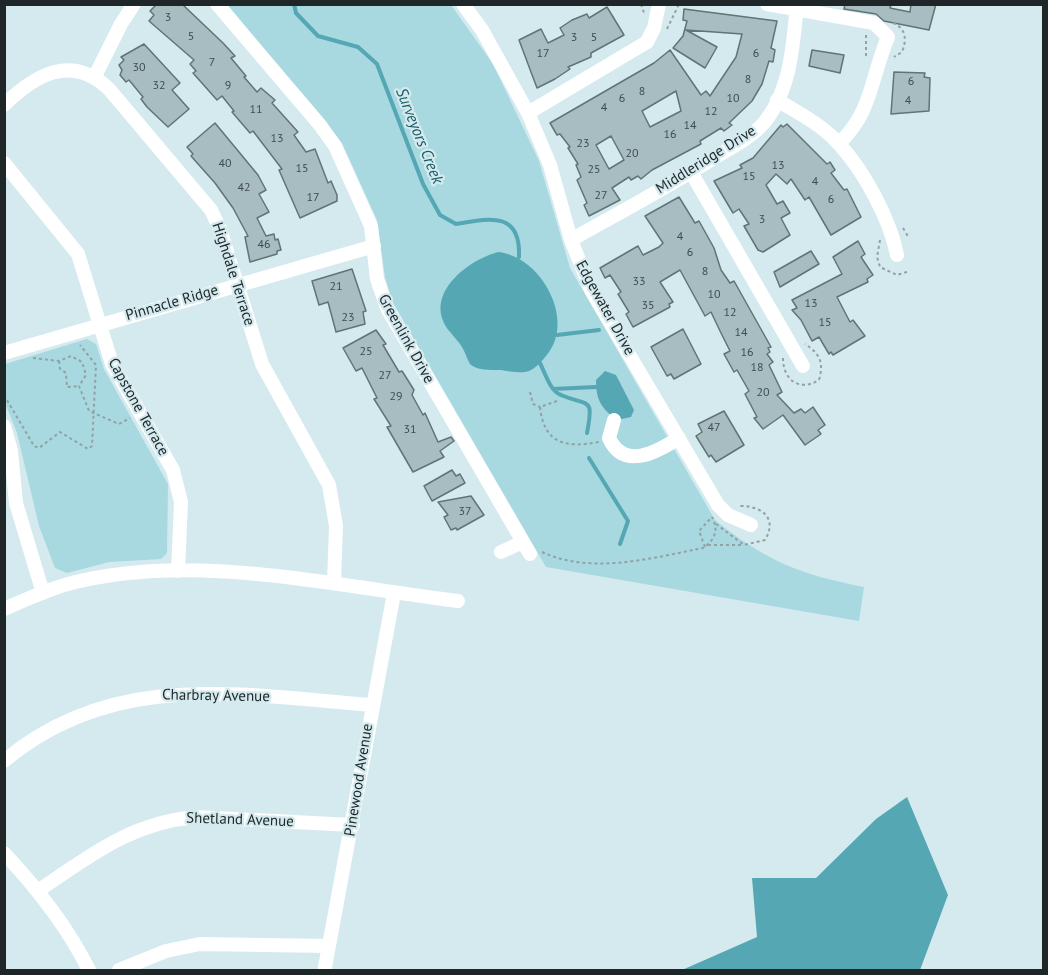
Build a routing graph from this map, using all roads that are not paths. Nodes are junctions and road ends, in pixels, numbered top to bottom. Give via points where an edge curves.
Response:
1 (134, 4) edge
2 (217, 4) edge
3 (463, 4) edge
4 (659, 4) edge
5 (767, 4) edge
6 (797, 7) edge
7 (94, 78) junction
8 (777, 100) junction
9 (4, 105) edge
10 (528, 113) junction
11 (839, 143) junction
12 (4, 163) edge
13 (691, 172) junction
14 (571, 240) junction
15 (374, 246) junction
16 (897, 255) dead end
17 (236, 284) junction
18 (100, 324) junction
19 (4, 352) edge
20 (803, 366) dead end
21 (614, 420) dead end
22 (4, 426) edge
23 (679, 438) junction
24 (751, 525) dead end
25 (501, 552) dead end
26 (178, 571) junction
27 (334, 582) junction
28 (43, 593) junction
29 (394, 593) junction
30 (458, 601) dead end
31 (4, 609) edge
32 (372, 705) junction
33 (4, 761) edge
34 (353, 825) junction
35 (4, 853) edge
36 (39, 890) junction
37 (329, 946) junction
38 (325, 967) dead end
39 (88, 970) edge
40 (119, 970) edge

1 - 7 street
2 - 15 street, Greenlink Drive via 329,138 368,217
3 - 10 street, Edgewater Drive via 482,30
4 - 10 street via 654,28 646,42
5 - 6 street
6 - 8 street, Middleridge Drive via 789,70
6 - 11 street via 874,23 888,37 868,103 858,124
7 - 9 street, Highdale Terrace via 69,71 44,74
7 - 17 street, Highdale Terrace via 109,89 210,210 220,229
8 - 11 street
8 - 13 street, Middleridge Drive via 762,125
10 - 14 street, Edgewater Drive via 553,173
11 - 16 street via 888,222
12 - 18 street, Capstone Terrace via 78,254
13 - 14 street, Middleridge Drive
13 - 20 street
14 - 23 street, Edgewater Drive via 591,290
15 - 17 street, Pinnacle Ridge
15 - 25 street, Greenlink Drive via 379,288 387,308 530,548
17 - 18 street, Pinnacle Ridge
17 - 27 street, Highdale Terrace via 262,364 326,476 336,526
18 - 19 street, Pinnacle Ridge
18 - 26 street, Capstone Terrace via 112,364 177,482 181,502
21 - 23 street via 605,442 625,456 657,452
22 - 28 street via 16,504
23 - 24 street, Edgewater Drive via 721,509
26 - 27 street
26 - 28 street via 94,578
27 - 29 street
28 - 31 street
29 - 30 street
29 - 32 street, Pinewood Avenue
32 - 33 street, Charbray Avenue via 222,694 156,695 94,709 48,731
32 - 34 street, Pinewood Avenue
34 - 36 street, Shetland Avenue via 171,819 128,832
34 - 37 street, Pinewood Avenue
35 - 36 street
36 - 39 street
37 - 38 street, Pinewood Avenue
37 - 40 street via 200,944 166,951

